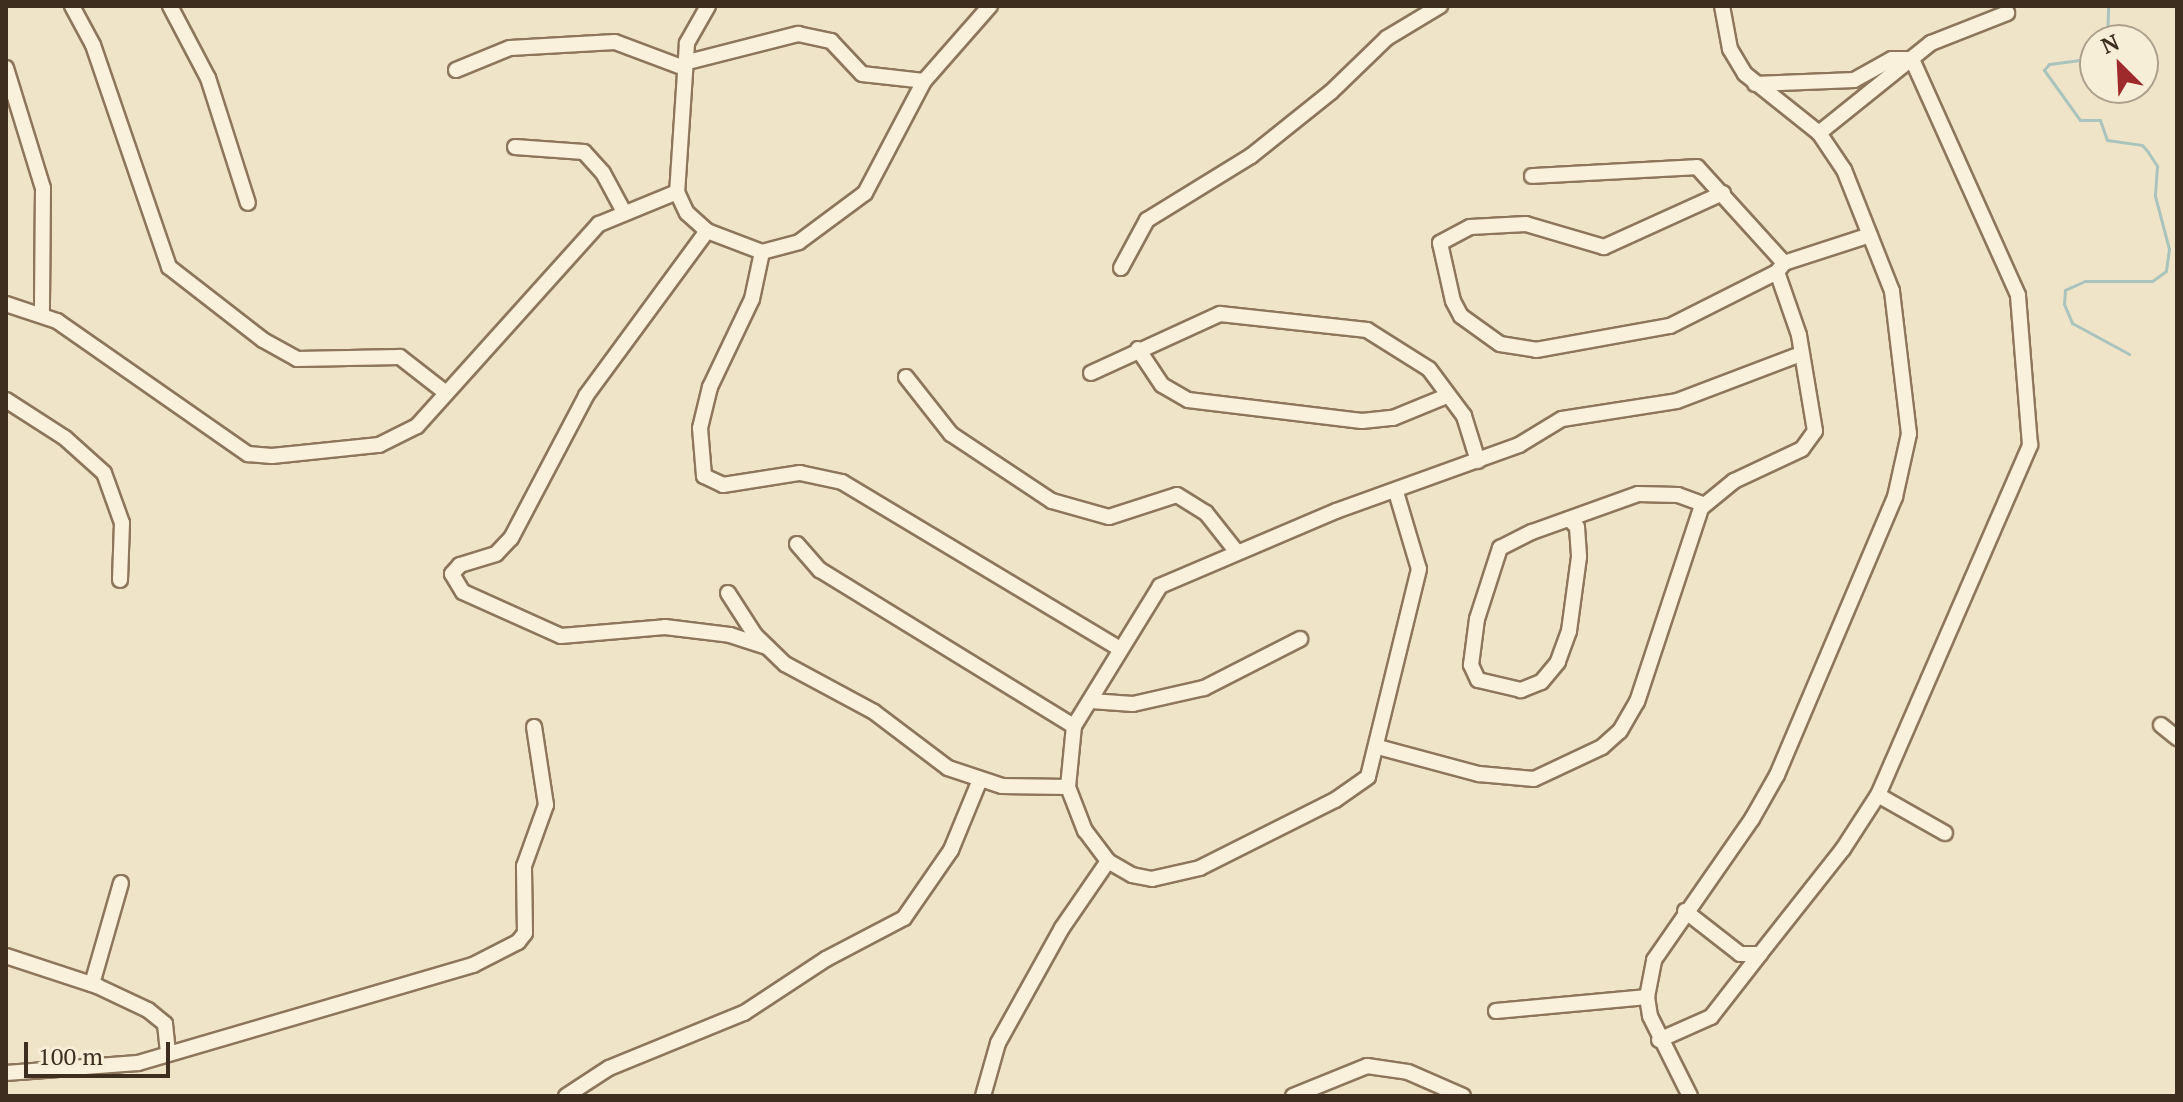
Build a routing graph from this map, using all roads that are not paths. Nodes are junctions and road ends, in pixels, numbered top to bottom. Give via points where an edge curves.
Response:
1 (73, 6) edge
2 (170, 6) edge
3 (708, 6) edge
4 (990, 6) edge
5 (1440, 6) edge
6 (1722, 6) edge
7 (2007, 13) dead end
8 (1912, 59) junction
9 (684, 65) junction
10 (6, 68) edge
11 (456, 70) dead end
12 (924, 81) junction
13 (1755, 84) junction
14 (1819, 133) junction
15 (515, 147) dead end
16 (1532, 176) dead end
17 (677, 192) junction
18 (1723, 193) junction
19 (248, 203) dead end
20 (624, 212) junction
21 (707, 231) junction
22 (1870, 235) junction
23 (762, 252) junction
24 (1121, 268) dead end
25 (1780, 268) junction
26 (6, 304) edge
27 (42, 313) junction
28 (1138, 349) junction
29 (1801, 354) junction
30 (1091, 373) dead end
31 (906, 377) dead end
32 (446, 393) junction
33 (1447, 396) junction
34 (6, 400) edge
35 (1478, 461) junction
36 (1396, 492) junction
37 (1703, 504) junction
38 (1569, 519) junction
39 (797, 544) dead end
40 (1236, 551) junction
41 (120, 580) dead end
42 (728, 593) dead end
43 (1300, 639) dead end
44 (767, 647) junction
45 (1120, 649) junction
46 (1091, 701) junction
47 (2161, 725) dead end
48 (1074, 726) junction
49 (534, 727) dead end
50 (2177, 738) edge
51 (1378, 747) junction
52 (979, 782) junction
53 (1068, 787) junction
54 (1878, 795) junction
55 (1945, 833) dead end
56 (1108, 861) junction
57 (121, 883) dead end
58 (1685, 911) junction
59 (1760, 954) junction
60 (6, 956) edge
61 (92, 984) junction
62 (1647, 997) junction
63 (1496, 1011) dead end
64 (1659, 1040) junction
65 (168, 1054) junction
66 (6, 1073) edge
67 (1433, 1091) edge
68 (566, 1096) edge
69 (983, 1096) edge
70 (1293, 1096) edge
71 (1463, 1096) edge
72 (1690, 1096) edge

1 - 32 street via 93,45 169,267 288,354 320,361 400,357
2 - 19 street via 208,78
3 - 9 street via 690,35
4 - 12 street
5 - 24 street via 1387,38 1331,92 1251,156 1147,220
6 - 13 street via 1730,49
7 - 8 street via 1943,37
8 - 13 street via 1892,59 1854,80
8 - 14 street
8 - 54 street via 2018,295 2030,445
9 - 11 street via 615,42 510,48
9 - 12 street via 798,34 831,41 862,74
9 - 17 street
10 - 27 street via 43,188
12 - 23 street via 865,193 799,242
13 - 14 street
14 - 22 street via 1844,170
15 - 20 street via 584,152 603,173
16 - 18 street via 1697,167
17 - 20 street
17 - 21 street via 687,213
18 - 25 street
18 - 25 street via 1604,247 1526,224 1470,227 1440,243 1453,301 1461,316 1500,344 1536,350 1670,326
20 - 32 street via 583,238
21 - 23 street
21 - 44 street via 586,396 511,538 496,554 460,565 452,574 463,592 561,636 665,627 730,635
22 - 25 street
22 - 58 street via 1890,282 1898,322 1908,412 1906,463 1777,775
23 - 45 street via 752,299 710,387 700,428 704,476 723,485 800,473 842,482
25 - 29 street
26 - 27 street
27 - 32 street via 192,418 258,456 388,444 411,431
28 - 30 street
28 - 33 street via 1162,385 1188,400 1362,421 1393,418
28 - 33 street via 1220,314 1343,326 1377,334 1405,350 1429,369
29 - 35 street via 1677,401 1562,419 1519,445
29 - 37 street via 1813,437 1802,449 1734,481
31 - 40 street via 951,434 1052,501 1109,517 1177,495 1206,513
33 - 35 street via 1469,428
34 - 41 street via 65,438 104,473 122,523
35 - 36 street
36 - 40 street
36 - 51 street via 1419,569
37 - 38 street via 1678,495 1638,494
37 - 51 street via 1637,702 1620,731 1602,747 1534,779 1508,780
38 - 38 street via 1519,537 1497,552 1482,593 1471,655 1478,680 1521,690 1541,682 1558,662 1569,631 1579,557 1577,527
39 - 48 street via 820,570
40 - 45 street via 1160,586
42 - 44 street
43 - 46 street via 1204,688 1133,704
44 - 52 street via 800,673 874,712 948,768
45 - 46 street
46 - 48 street
47 - 50 street
48 - 53 street
49 - 65 street via 546,805 524,866 521,939 473,965
51 - 56 street via 1368,777 1358,787 1200,868 1152,879
52 - 53 street via 1031,790
52 - 68 street via 951,850 904,918 826,959 744,1013 609,1068
53 - 56 street via 1085,831
54 - 55 street
54 - 59 street
56 - 69 street via 1062,928 998,1043
57 - 61 street
58 - 59 street via 1740,954
58 - 62 street via 1654,960
59 - 64 street via 1711,1017
60 - 61 street
61 - 65 street via 163,1020
62 - 63 street
62 - 64 street
64 - 72 street
65 - 66 street via 122,1067
67 - 70 street via 1396,1069 1367,1066
67 - 71 street

